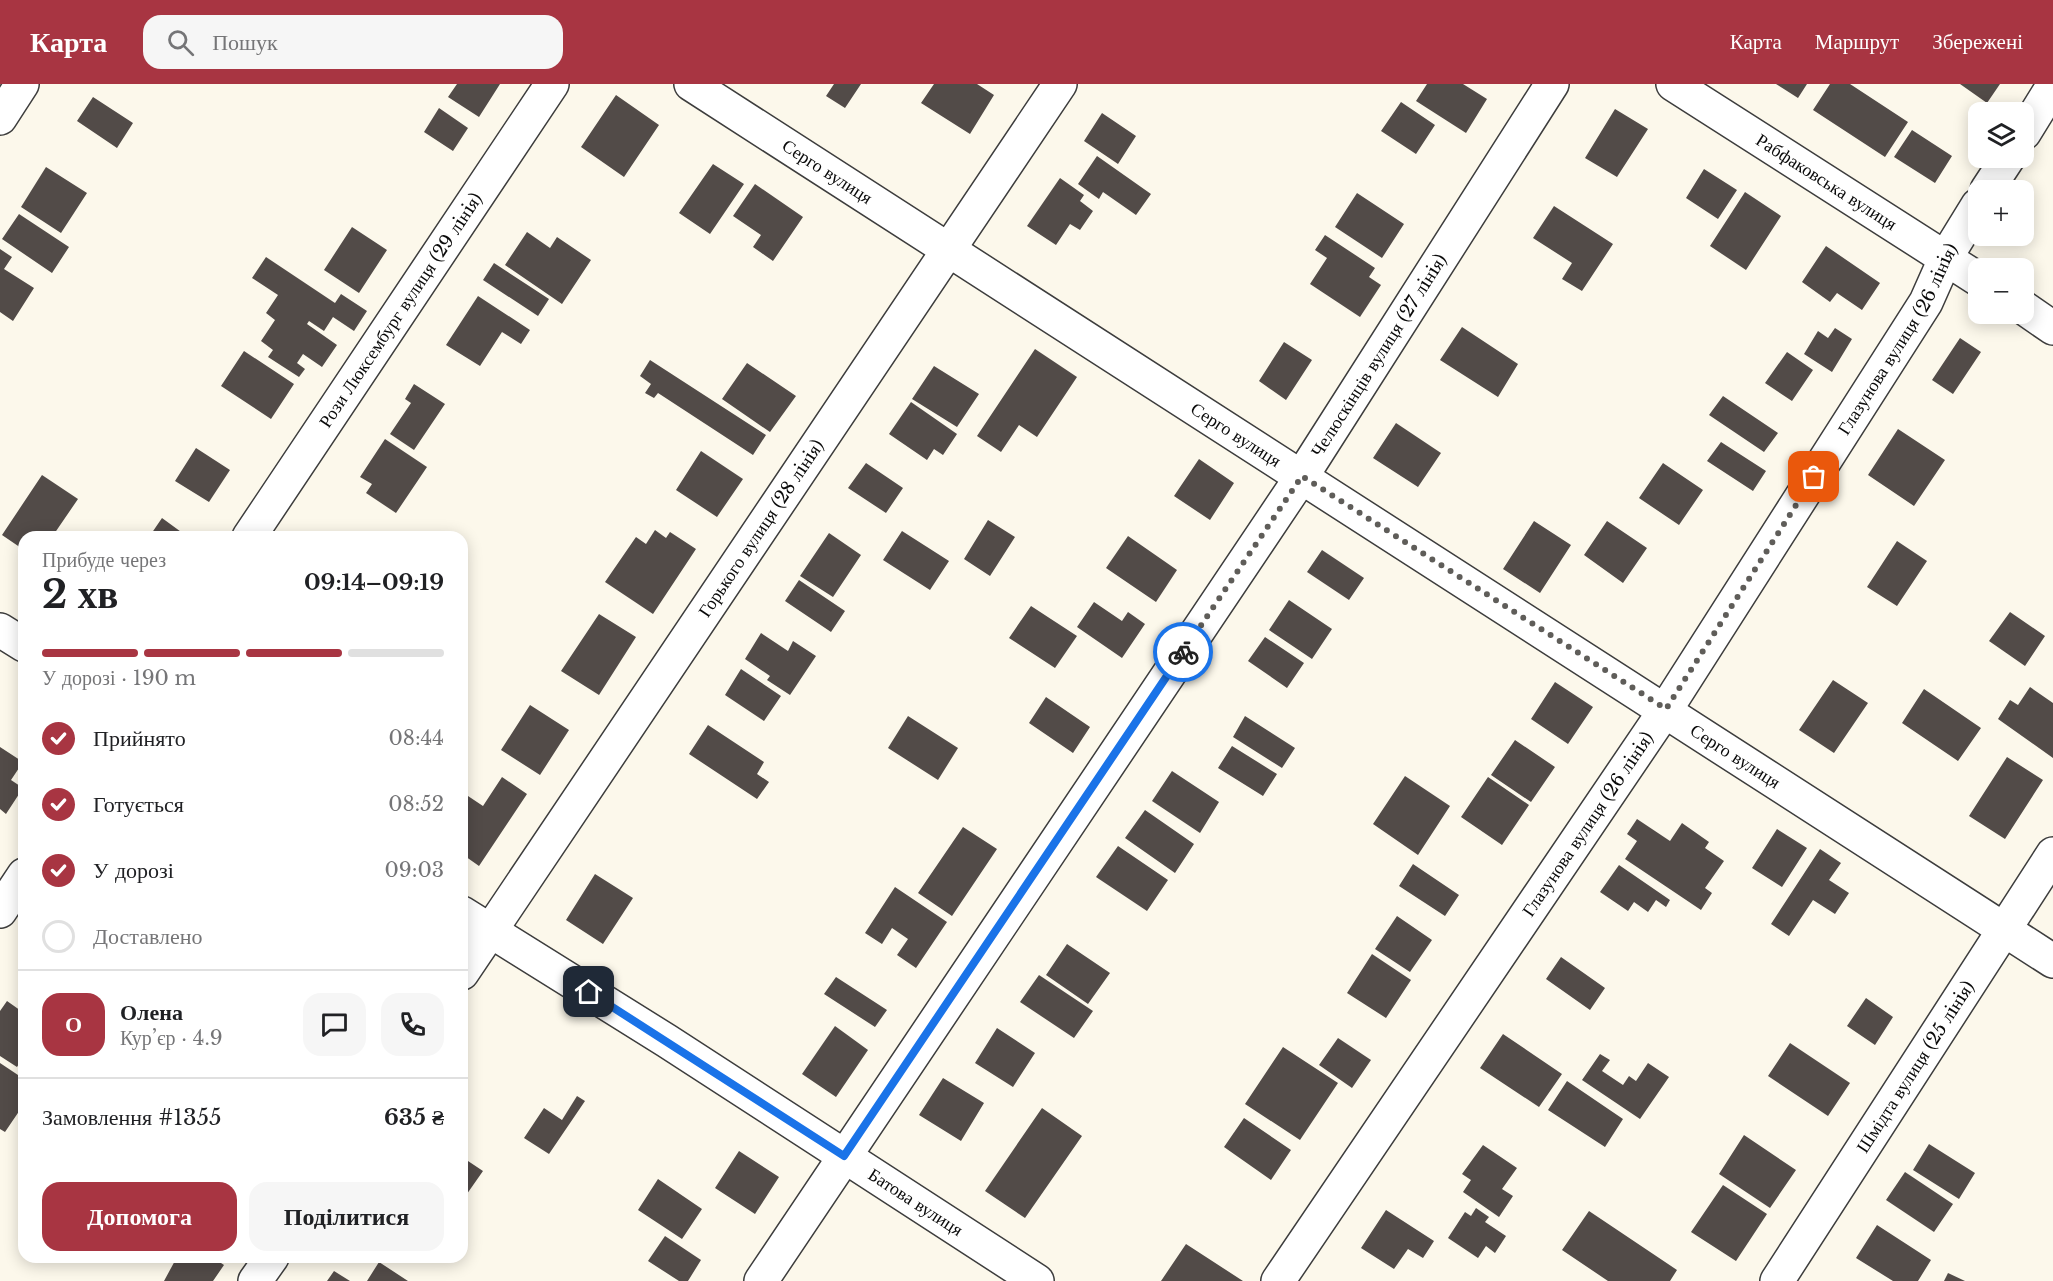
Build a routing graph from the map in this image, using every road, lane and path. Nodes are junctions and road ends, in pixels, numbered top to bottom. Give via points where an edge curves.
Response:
1 (22, 84) edge
2 (552, 84) edge
3 (691, 84) edge
4 (1060, 84) edge
5 (1552, 84) edge
6 (1673, 84) edge
7 (2053, 86) edge
8 (2034, 117) edge
9 (0, 118) edge
10 (1968, 221) edge
11 (949, 249) junction
12 (1946, 257) junction
13 (1968, 272) edge
14 (2034, 316) edge
15 (2053, 328) edge
16 (1302, 476) junction
17 (253, 531) edge
18 (0, 630) edge
19 (18, 641) edge
20 (1666, 709) junction
21 (2053, 854) edge
22 (18, 884) edge
23 (0, 911) edge
24 (468, 917) edge
25 (2004, 929) junction
26 (491, 931) junction
27 (2053, 961) edge
28 (468, 964) edge
29 (844, 1156) junction
30 (268, 1263) edge
31 (255, 1281) edge
32 (761, 1281) edge
33 (1036, 1281) edge
34 (1278, 1281) edge
35 (1777, 1281) edge

1 - 9 street
2 - 17 street, Рози Люксембург вулиця (29 лiнiя)
3 - 11 street, Серго вулиця
4 - 11 street, Горького вулиця (28 лiнiя)
5 - 16 street, Челюскінців вулиця (27 лiнiя)
6 - 12 street, Рабфаковська вулиця
7 - 8 street
10 - 12 street, Глазунова вулиця (26 лiнiя)
11 - 16 street, Серго вулиця
11 - 26 street, Горького вулиця (28 лiнiя)
12 - 13 street, Рабфаковська вулиця
12 - 20 street, Глазунова вулиця (26 лiнiя) via 1926,302
14 - 15 street
16 - 20 street, Серго вулиця
16 - 29 street, Челюскінців вулиця (27 лiнiя)
18 - 19 street
20 - 25 street, Серго вулиця
20 - 34 street, Глазунова вулиця (26 лiнiя)
21 - 25 street, Шмідта вулиця (25 лiнiя)
22 - 23 street
24 - 26 street, Батова вулиця
25 - 27 street, Серго вулиця
25 - 35 street, Шмідта вулиця (25 лiнiя)
26 - 28 street, Горького вулиця (28 лiнiя)
26 - 29 street, Батова вулиця
29 - 32 street, Челюскінців вулиця (27 лiнiя)
29 - 33 street, Батова вулиця
30 - 31 street

